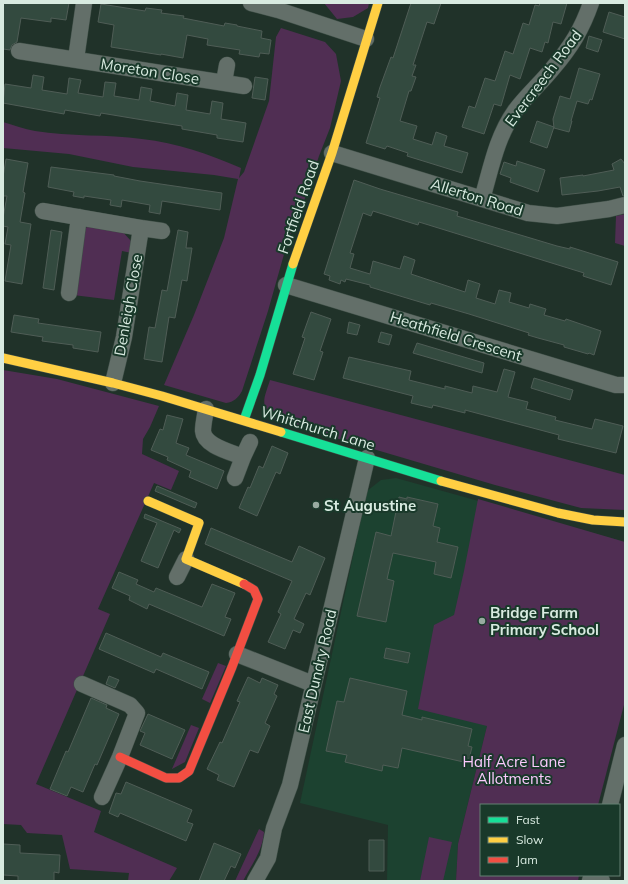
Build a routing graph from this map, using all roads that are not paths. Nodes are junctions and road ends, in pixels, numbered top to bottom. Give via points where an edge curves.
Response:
1 (84, 3) edge
2 (251, 3) edge
3 (378, 3) edge
4 (591, 3) edge
5 (366, 39) junction
6 (19, 50) dead end
7 (76, 59) junction
8 (227, 65) dead end
9 (224, 82) junction
10 (244, 86) dead end
11 (332, 153) junction
12 (482, 199) junction
13 (625, 205) edge
14 (44, 211) dead end
15 (79, 217) junction
16 (141, 228) junction
17 (162, 231) dead end
18 (286, 285) junction
19 (69, 293) dead end
20 (3, 358) edge
21 (113, 383) junction
22 (625, 385) edge
23 (206, 409) junction
24 (244, 420) junction
25 (250, 442) dead end
26 (243, 457) junction
27 (367, 458) junction
28 (234, 478) dead end
29 (148, 501) dead end
30 (625, 522) edge
31 (186, 559) junction
32 (177, 577) dead end
33 (237, 654) junction
34 (82, 684) dead end
35 (313, 684) junction
36 (625, 745) edge
37 (120, 757) junction
38 (102, 797) dead end
39 (610, 804) edge
40 (255, 881) edge

1 - 7 street
2 - 5 street
3 - 5 street, Fortfield Road
4 - 12 street, Evercreech Road via 583,26 571,46 515,110 504,128
5 - 11 street, Fortfield Road
6 - 7 street, Moreton Close
7 - 9 street, Moreton Close
8 - 9 street
9 - 10 street, Moreton Close
11 - 12 street, Allerton Road
11 - 18 street, Fortfield Road
12 - 13 street, Allerton Road via 528,213 556,216
14 - 15 street
15 - 16 street
15 - 19 street
16 - 17 street
16 - 21 street, Denleigh Close via 124,337
18 - 22 street, Heathfield Crescent
18 - 24 street, Fortfield Road
20 - 21 street, Whitchurch Lane
21 - 23 street, Whitchurch Lane
23 - 24 street, Whitchurch Lane
23 - 26 street via 203,432 205,438 210,444
24 - 27 street, Whitchurch Lane
25 - 26 street
26 - 28 street
27 - 30 street, Whitchurch Lane via 558,513 593,520
27 - 35 street, East Dundry Road
29 - 31 street via 199,523
31 - 32 street
31 - 33 street via 254,590 258,598
33 - 35 street
33 - 37 street via 189,771 179,778 166,778
34 - 37 street via 130,705 137,713
35 - 40 street, East Dundry Road via 290,785 274,828 268,858
36 - 39 street
37 - 38 street

